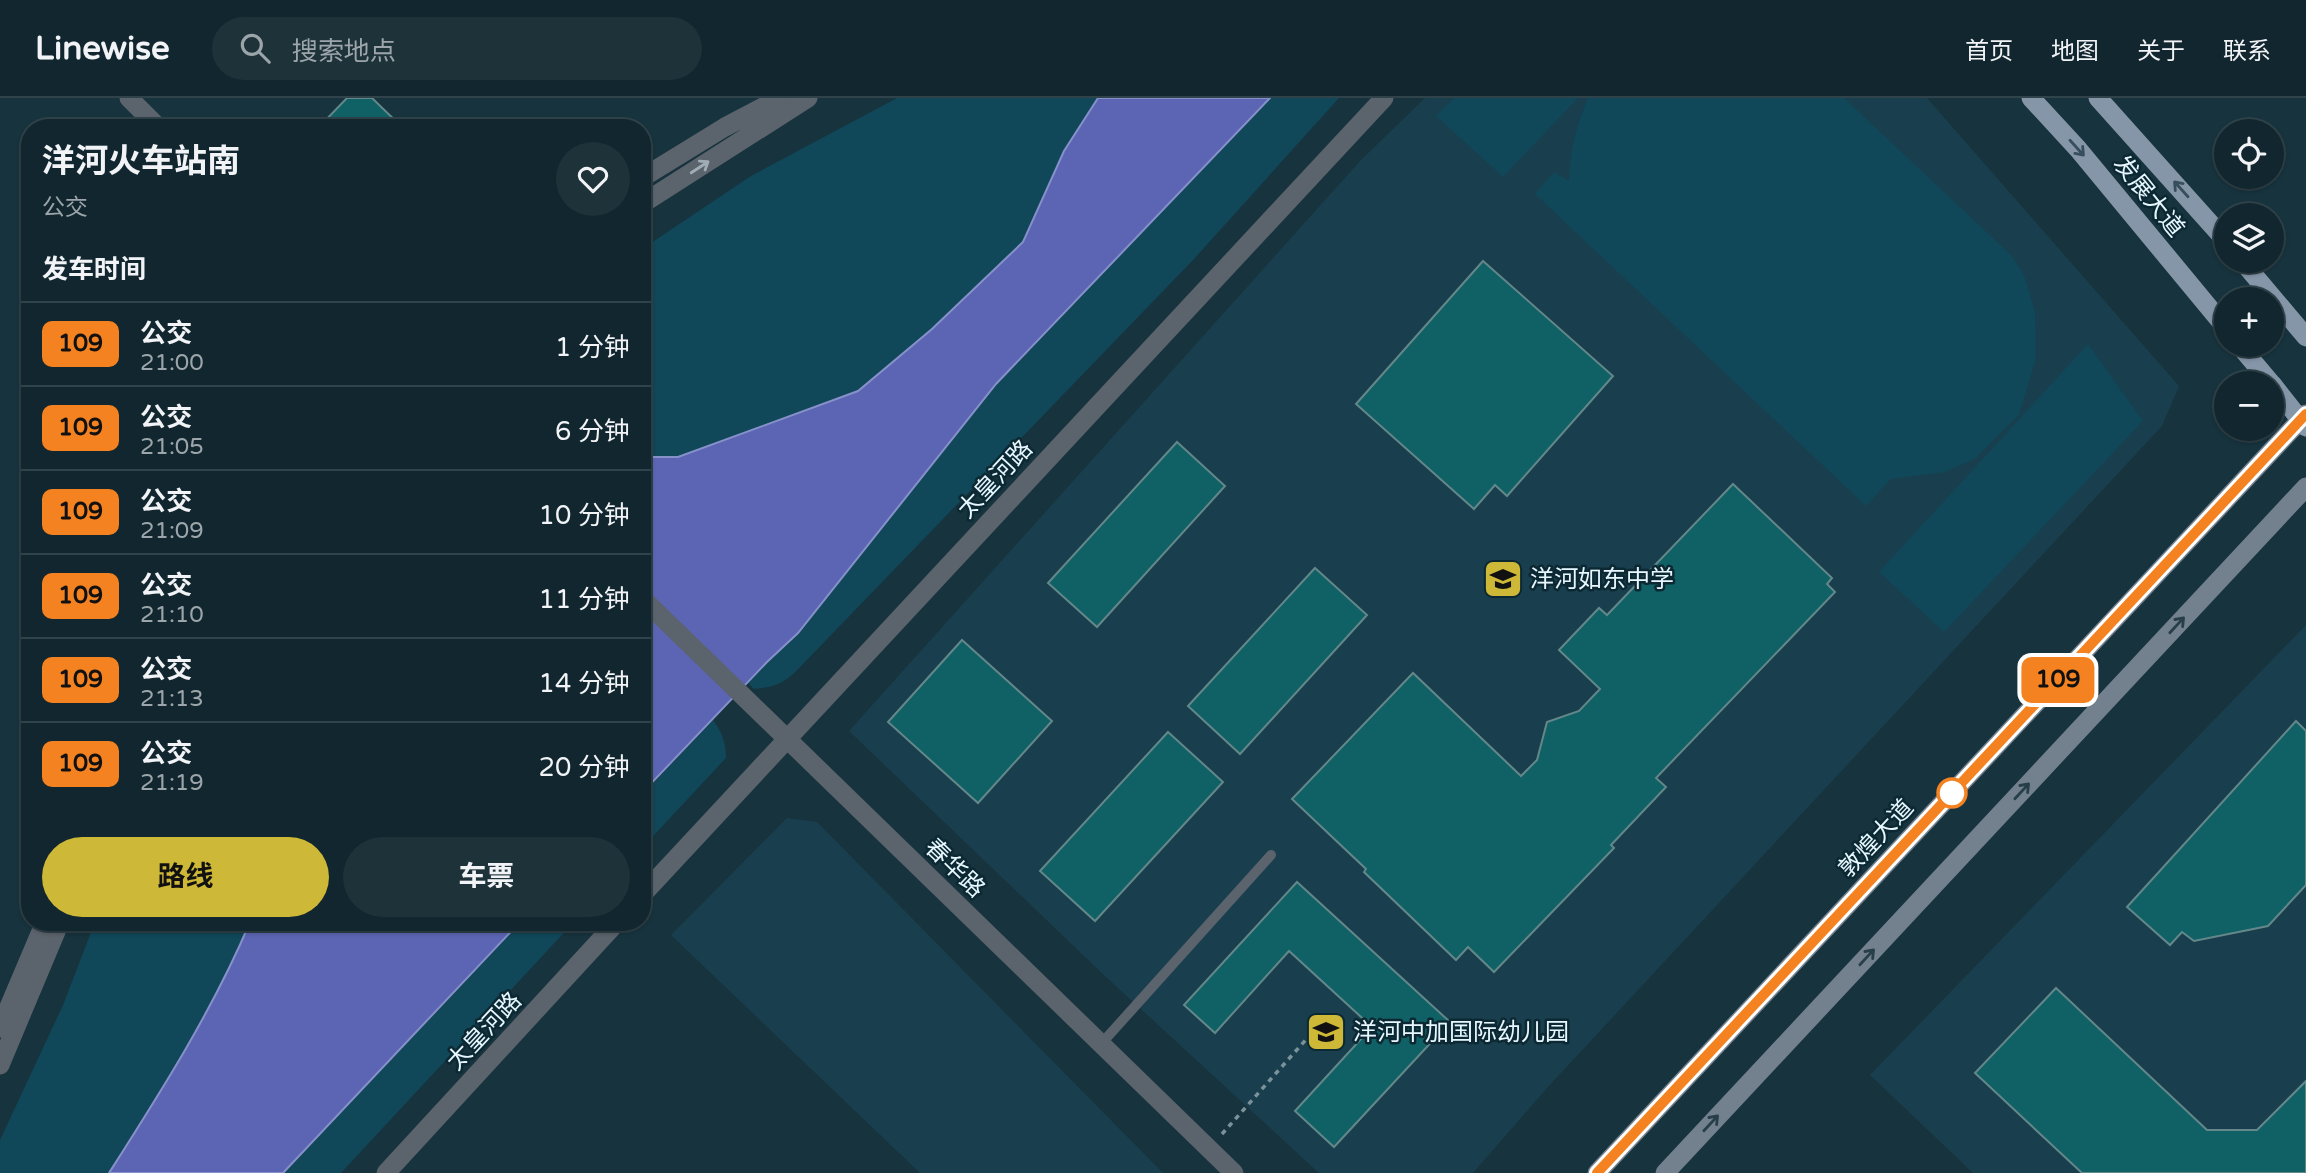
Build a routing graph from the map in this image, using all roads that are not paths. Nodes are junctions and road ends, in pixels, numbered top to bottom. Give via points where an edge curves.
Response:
1 (129, 98) edge
2 (780, 98) edge
3 (808, 98) edge
4 (1384, 98) edge
5 (2031, 98) edge
6 (2098, 98) edge
7 (150, 119) edge
8 (651, 172) edge
9 (651, 198) edge
10 (2214, 228) edge
11 (2252, 273) edge
12 (2214, 313) edge
13 (2306, 337) edge
14 (2249, 357) edge
15 (2260, 371) edge
16 (2284, 398) edge
17 (2304, 420) edge
18 (2306, 487) edge
19 (651, 607) edge
20 (787, 738) junction
21 (1271, 855) dead end
22 (651, 885) edge
23 (41, 931) edge
24 (56, 931) edge
25 (609, 931) edge
26 (0, 1028) edge
27 (1101, 1044) junction
28 (0, 1065) edge
29 (386, 1173) edge
30 (1234, 1173) edge
31 (1597, 1173) edge
32 (1665, 1173) edge

1 - 7 street
2 - 8 street
9 -> 3 street
4 - 20 street, 太皇河路
5 -> 12 main road, 发展大道
10 -> 6 main road, 发展大道
11 - 13 main road
14 - 15 main road
16 - 17 main road
17 - 31 main road, 敦煌大道
32 -> 18 main road
19 - 20 street, 春华路
20 - 22 street, 太皇河路
20 - 27 street, 春华路
21 - 27 lane
23 - 26 street
24 - 28 street
25 - 29 street, 太皇河路
27 - 30 street, 春华路

